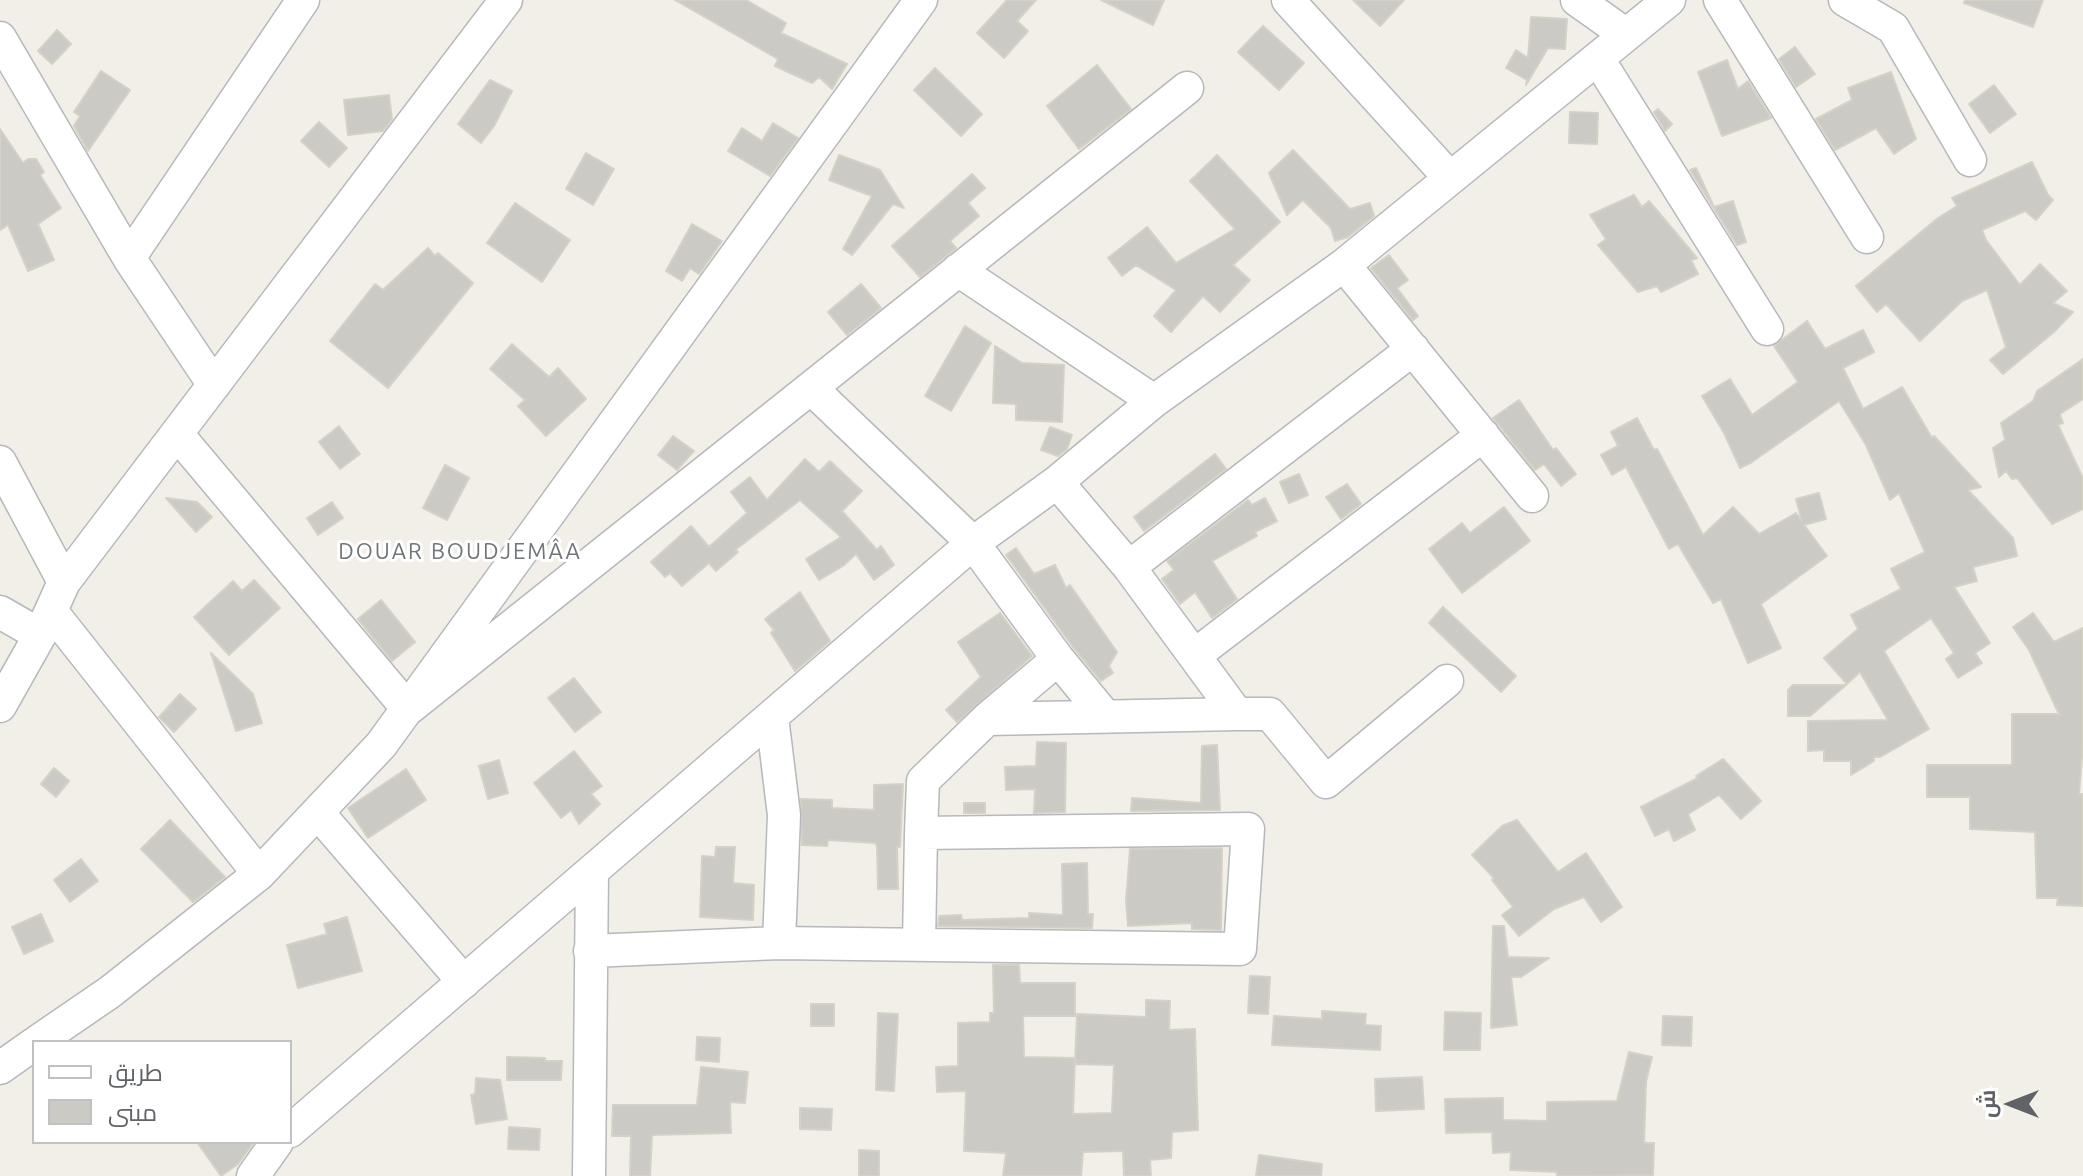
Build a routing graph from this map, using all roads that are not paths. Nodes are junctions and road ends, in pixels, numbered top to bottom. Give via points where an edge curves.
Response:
1 (303, 0) edge
2 (506, 0) edge
3 (921, 0) edge
4 (1288, 0) edge
5 (1577, 0) edge
6 (1669, 0) edge
7 (1720, 0) edge
8 (1845, 0) edge
9 (1625, 34) junction
10 (0, 38) edge
11 (1598, 59) junction
12 (1187, 88) dead end
13 (1970, 160) dead end
14 (1449, 177) junction
15 (1867, 237) dead end
16 (129, 258) junction
17 (1344, 265) junction
18 (958, 270) junction
19 (1767, 329) dead end
20 (1413, 349) junction
21 (214, 385) junction
22 (811, 388) junction
23 (1154, 401) junction
24 (177, 434) junction
25 (1483, 435) junction
26 (0, 462) edge
27 (1057, 482) junction
28 (1532, 496) dead end
29 (973, 543) junction
30 (1129, 567) junction
31 (52, 609) junction
32 (0, 612) edge
33 (1195, 655) junction
34 (1058, 659) junction
35 (1447, 681) dead end
36 (0, 706) edge
37 (408, 709) junction
38 (1237, 714) junction
39 (1105, 716) junction
40 (772, 717) junction
41 (987, 719) junction
42 (318, 813) junction
43 (921, 833) junction
44 (592, 872) junction
45 (259, 874) junction
46 (779, 943) junction
47 (919, 945) junction
48 (590, 951) junction
49 (464, 982) junction
50 (40, 1040) edge
51 (32, 1046) edge
52 (0, 1068) edge
53 (292, 1129) edge
54 (276, 1144) edge
55 (253, 1176) edge
56 (589, 1176) edge

1 - 16 street
2 - 21 street
3 - 37 street
4 - 14 street
5 - 9 street
6 - 9 street
7 - 15 street
8 - 13 street via 1893,28
9 - 11 street
10 - 16 street
11 - 14 street
11 - 19 street
12 - 18 street
14 - 17 street
16 - 21 street
17 - 20 street
17 - 23 street
18 - 22 street
18 - 23 street
20 - 25 street
20 - 30 street
21 - 24 street
22 - 29 street
22 - 37 street
23 - 27 street
24 - 31 street
24 - 37 street
25 - 28 street
25 - 33 street
26 - 31 street
27 - 29 street
27 - 30 street
29 - 34 street
29 - 40 street
30 - 33 street
31 - 32 street
31 - 36 street
31 - 45 street
33 - 38 street
34 - 39 street
34 - 41 street
35 - 38 street via 1326,782 1270,714
37 - 42 street
38 - 39 street
39 - 41 street
40 - 44 street
40 - 46 street via 784,815
41 - 43 street via 923,781
42 - 45 street
42 - 49 street
43 - 47 street
43 - 47 street via 1248,829 1240,949
44 - 48 street
44 - 49 street
45 - 50 street
46 - 47 street
46 - 48 street
48 - 56 street
49 - 53 street
51 - 52 street
54 - 55 street

